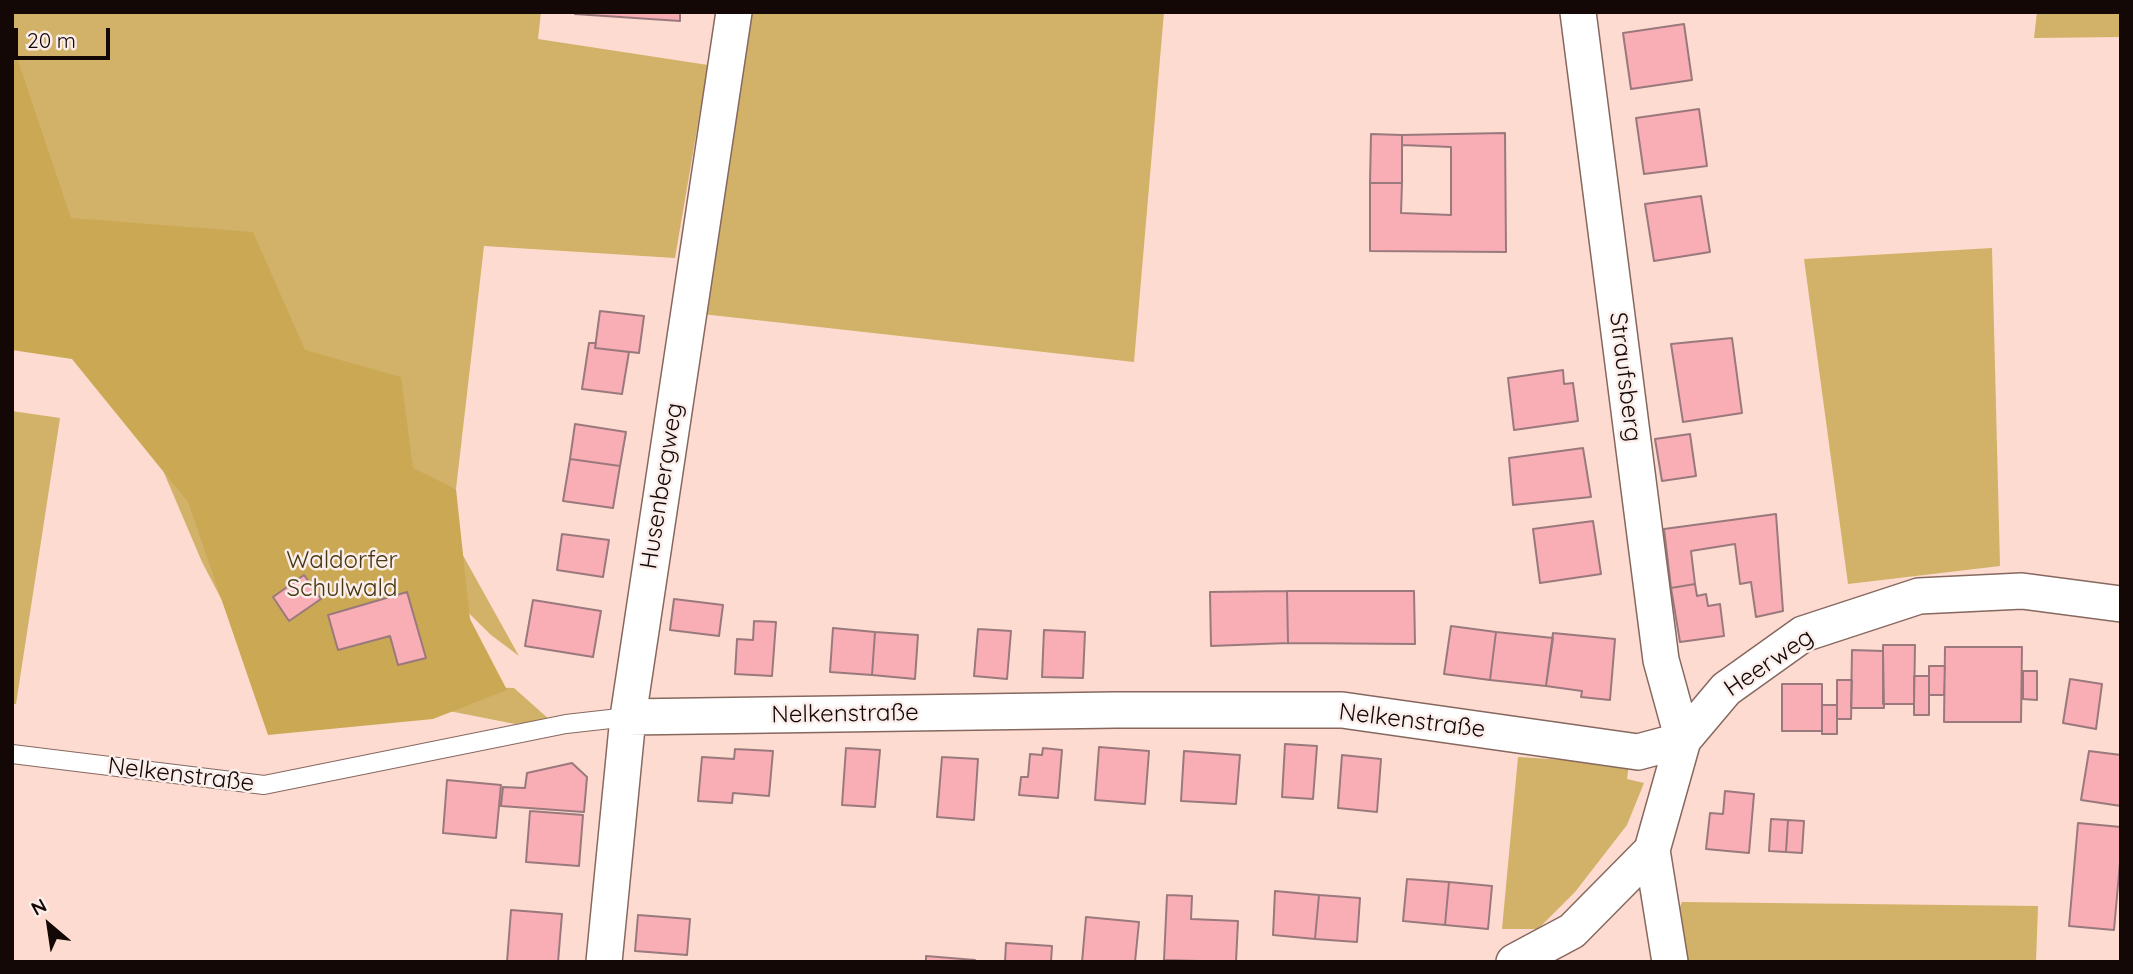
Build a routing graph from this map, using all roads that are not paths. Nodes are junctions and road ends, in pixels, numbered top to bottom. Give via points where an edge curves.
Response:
1 (734, 12) edge
2 (1578, 12) edge
3 (2121, 604) edge
4 (628, 717) junction
5 (1682, 740) junction
6 (12, 754) edge
7 (1652, 850) junction
8 (604, 962) edge
9 (1514, 962) edge
10 (1670, 962) edge

1 - 4 street, Husenbergweg
2 - 5 street, Straufsberg via 1661,660
3 - 5 street, Heerweg via 2022,592 1919,596 1803,634 1726,689
4 - 5 street, Nelkenstraße via 1342,710 1638,752
4 - 6 lane, Nelkenstraße via 566,724 264,785
4 - 8 street, Husenbergweg
5 - 7 street, Heerweg
7 - 9 street, Heerweg via 1573,931
7 - 10 street

